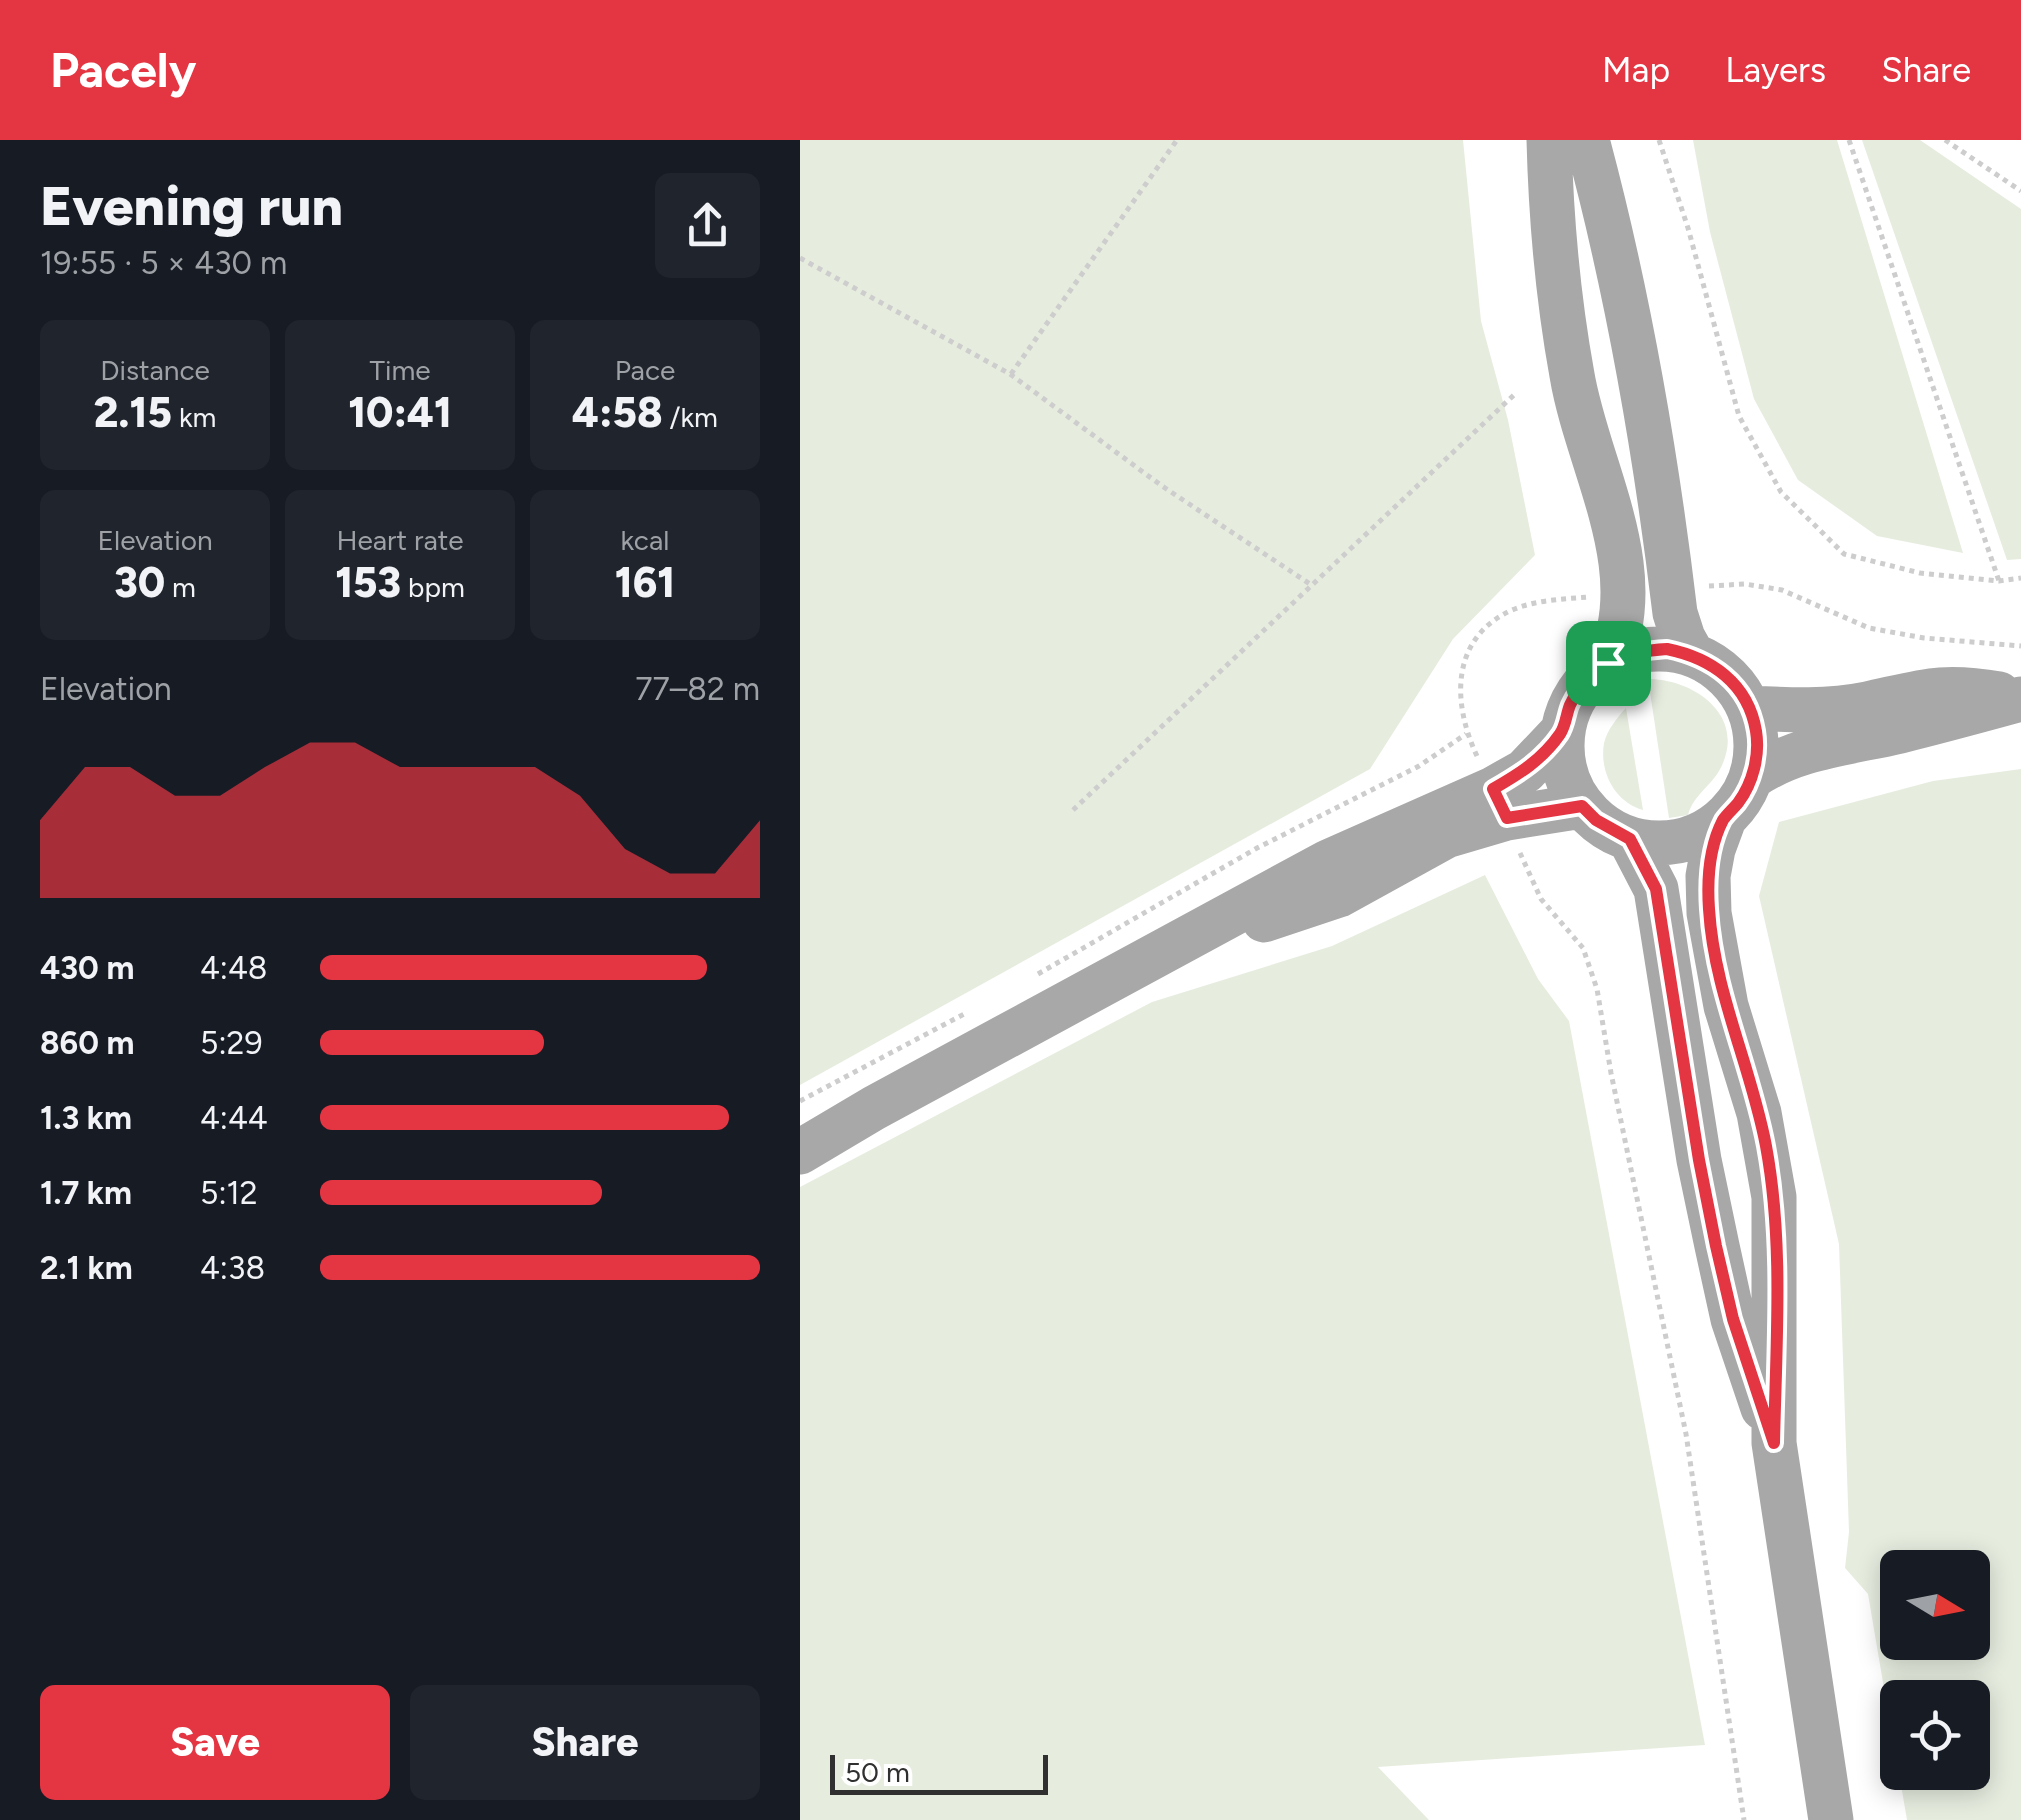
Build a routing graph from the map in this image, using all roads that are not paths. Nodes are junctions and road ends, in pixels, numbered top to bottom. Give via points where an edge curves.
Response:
1 (1549, 140) edge
2 (1587, 140) edge
3 (1692, 654) junction
4 (1608, 663) junction
5 (2021, 698) edge
6 (1749, 708) junction
7 (1562, 731) junction
8 (1752, 777) junction
9 (1500, 803) junction
10 (1582, 806) junction
11 (1724, 819) junction
12 (1630, 839) junction
13 (800, 1152) edge
14 (1774, 1443) junction
15 (1831, 1820) edge

1 - 4 main road via 1572,376 1620,553 1620,625
2 - 3 main road via 1635,340 1676,614
3 - 4 main road via 1648,650
3 - 6 main road via 1716,666
4 - 7 main road via 1586,681
5 - 6 main road via 1947,687 1808,711
5 - 8 main road via 1796,754
6 - 8 main road via 1757,752
7 - 9 main road
7 - 10 main road via 1566,778
8 - 11 main road
9 - 10 main road
9 - 13 main road via 1338,895 1185,940
10 - 12 main road
11 - 12 main road via 1676,842
11 - 14 main road via 1708,876 1709,913 1774,1196
12 - 14 main road via 1656,889 1716,1246
14 - 15 main road

